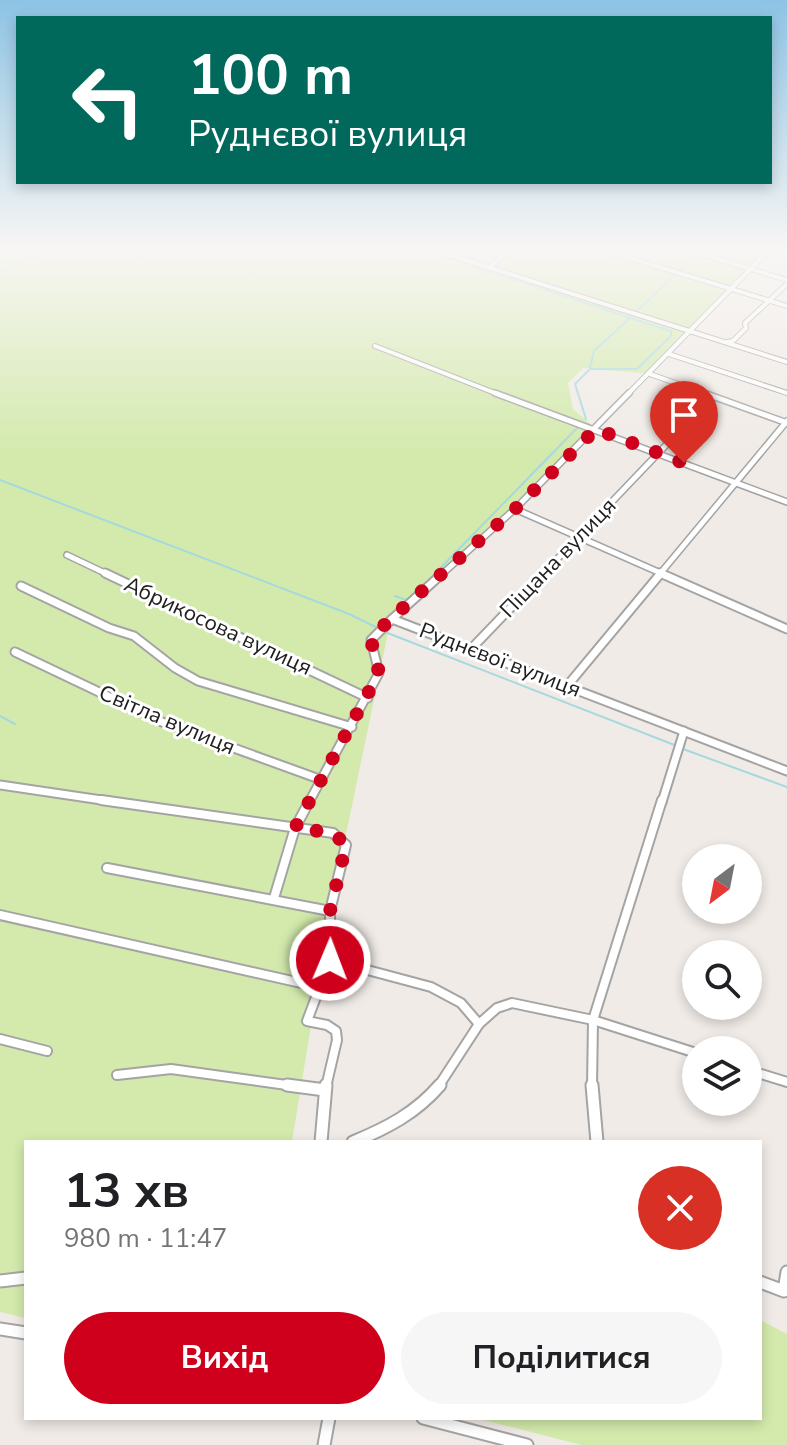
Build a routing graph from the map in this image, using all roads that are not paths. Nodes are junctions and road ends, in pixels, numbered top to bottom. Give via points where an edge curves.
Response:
1 (651, 318) edge
2 (703, 318) edge
3 (750, 318) edge
4 (691, 331) junction
5 (724, 342) junction
6 (375, 346) dead end
7 (669, 354) junction
8 (787, 362) edge
9 (650, 374) junction
10 (787, 393) edge
11 (712, 397) junction
12 (787, 422) edge
13 (596, 429) junction
14 (659, 453) junction
15 (735, 482) junction
16 (787, 502) edge
17 (515, 509) junction
18 (578, 537) junction
19 (67, 555) dead end
20 (660, 573) junction
21 (21, 586) dead end
22 (390, 620) junction
23 (787, 629) edge
24 (471, 649) junction
25 (15, 652) dead end
26 (567, 686) junction
27 (368, 698) junction
28 (352, 727) junction
29 (684, 731) junction
30 (787, 771) edge
31 (322, 780) junction
32 (0, 785) edge
33 (295, 828) junction
34 (107, 868) dead end
35 (274, 898) junction
36 (330, 911) junction
37 (0, 915) edge
38 (330, 960) junction
39 (319, 987) junction
40 (593, 1020) junction
41 (479, 1024) junction
42 (0, 1039) edge
43 (682, 1049) edge
44 (47, 1051) dead end
45 (762, 1074) edge
46 (117, 1075) dead end
47 (787, 1082) edge
48 (325, 1090) junction
49 (321, 1140) edge
50 (357, 1140) edge
51 (597, 1140) edge
52 (787, 1272) edge
53 (24, 1278) edge
54 (0, 1281) edge
55 (762, 1283) edge
56 (0, 1329) edge
57 (24, 1333) edge
58 (329, 1420) edge
59 (431, 1420) edge
60 (324, 1445) edge
61 (527, 1445) edge

1 - 4 street
2 - 4 street
3 - 5 street via 733,341
4 - 5 street
4 - 7 street
5 - 8 street
6 - 13 street
7 - 9 street
7 - 10 street
9 - 11 street
9 - 13 street
11 - 12 street
11 - 14 street, Піщана вулиця
12 - 15 street
13 - 14 street
13 - 17 street
14 - 15 street
14 - 18 street, Піщана вулиця
15 - 16 street
15 - 20 street
17 - 18 street
17 - 22 street
18 - 20 street
18 - 24 street, Піщана вулиця
19 - 27 street, Абрикосова вулиця
20 - 23 street
20 - 26 street
21 - 28 street via 109,628 122,629 194,680
22 - 24 street, Руднєвої вулиця
22 - 27 street via 371,640 379,673
24 - 26 street, Руднєвої вулиця
25 - 31 street, Світла вулиця via 162,722
26 - 29 street, Руднєвої вулиця
27 - 28 street
28 - 31 street
29 - 30 street, Руднєвої вулиця
29 - 40 street
31 - 33 street
32 - 33 street
33 - 35 street
33 - 36 street via 333,833 346,845
34 - 35 street
35 - 36 street
36 - 38 street
37 - 39 street
38 - 39 street
38 - 41 street via 431,987 461,1003
39 - 48 street via 307,1021 327,1025 336,1031 337,1040
40 - 41 street via 512,1003
40 - 43 street
40 - 51 street
41 - 50 street via 441,1088 410,1116
42 - 44 street
45 - 47 street
46 - 48 street via 171,1069
48 - 49 street
52 - 55 street via 784,1291
53 - 54 street
56 - 57 street
58 - 60 street
59 - 61 street

